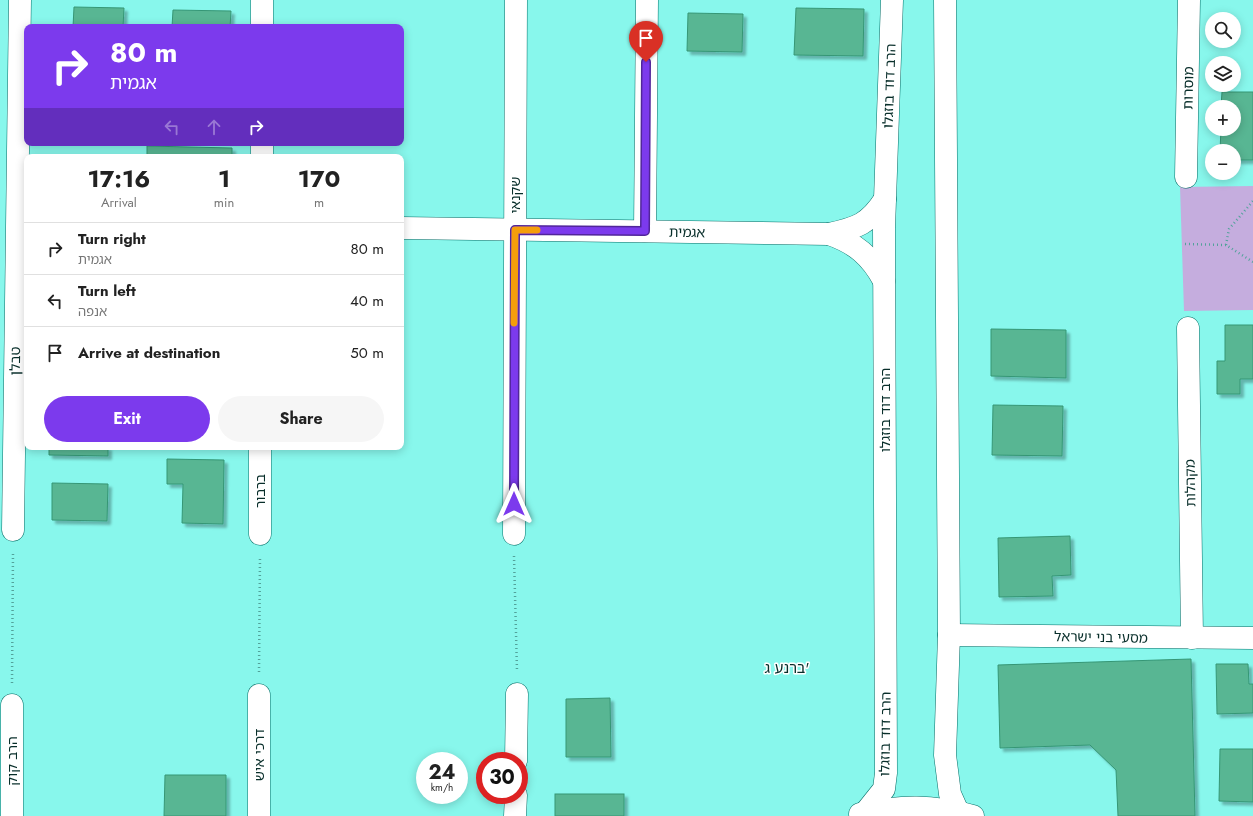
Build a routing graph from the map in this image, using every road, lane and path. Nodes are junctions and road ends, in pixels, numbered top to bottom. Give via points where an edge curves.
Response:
1 (20, 0) edge
2 (262, 0) edge
3 (516, 0) edge
4 (647, 0) edge
5 (892, 0) edge
6 (945, 0) edge
7 (1189, 0) edge
8 (262, 24) edge
9 (1186, 177) dead end
10 (885, 199) junction
11 (1253, 201) edge
12 (15, 223) edge
13 (404, 228) edge
14 (515, 230) junction
15 (645, 231) junction
16 (829, 234) junction
17 (1185, 244) dead end
18 (1226, 245) junction
19 (1253, 262) edge
20 (884, 281) junction
21 (1188, 328) dead end
22 (260, 450) edge
23 (13, 530) joint
24 (260, 534) joint
25 (514, 534) joint
26 (949, 635) junction
27 (1192, 638) junction
28 (1253, 638) edge
29 (517, 694) joint
30 (259, 695) joint
31 (12, 705) joint
32 (516, 752) edge
33 (516, 804) edge
34 (966, 814) edge
35 (858, 815) edge
36 (12, 816) edge
37 (259, 816) edge
38 (515, 816) edge

1 - 12 street, טבלן
2 - 8 street
3 - 14 street, שקנאי
4 - 15 street
5 - 10 street, הרב דוד בוזגלו
6 - 26 street
7 - 9 street, מוסרות
10 - 16 street, אגמית via 876,213 865,223 851,230
10 - 20 street, הרב דוד בוזגלו
11 - 18 path via 1229,229
12 - 23 street, טבלן
13 - 14 street, אגמית
14 - 15 street, אגמית
14 - 25 street, שקנאי
15 - 16 street, אגמית
16 - 20 street, אגמית via 846,240 862,252 875,264
17 - 18 path
18 - 19 path
20 - 35 street, הרב דוד בוזגלו via 886,773 884,789
21 - 27 street, מקהלות
22 - 24 street, ברבור
23 - 31 path
24 - 30 path
25 - 29 path
26 - 27 street, מסעי בני ישראל
26 - 34 street via 945,755 950,794
27 - 28 street, מסעי בני ישראל
29 - 32 street
30 - 37 street, דרכי איש
31 - 36 street, הרב קוק
33 - 38 street
34 - 35 street via 916,807 882,809

